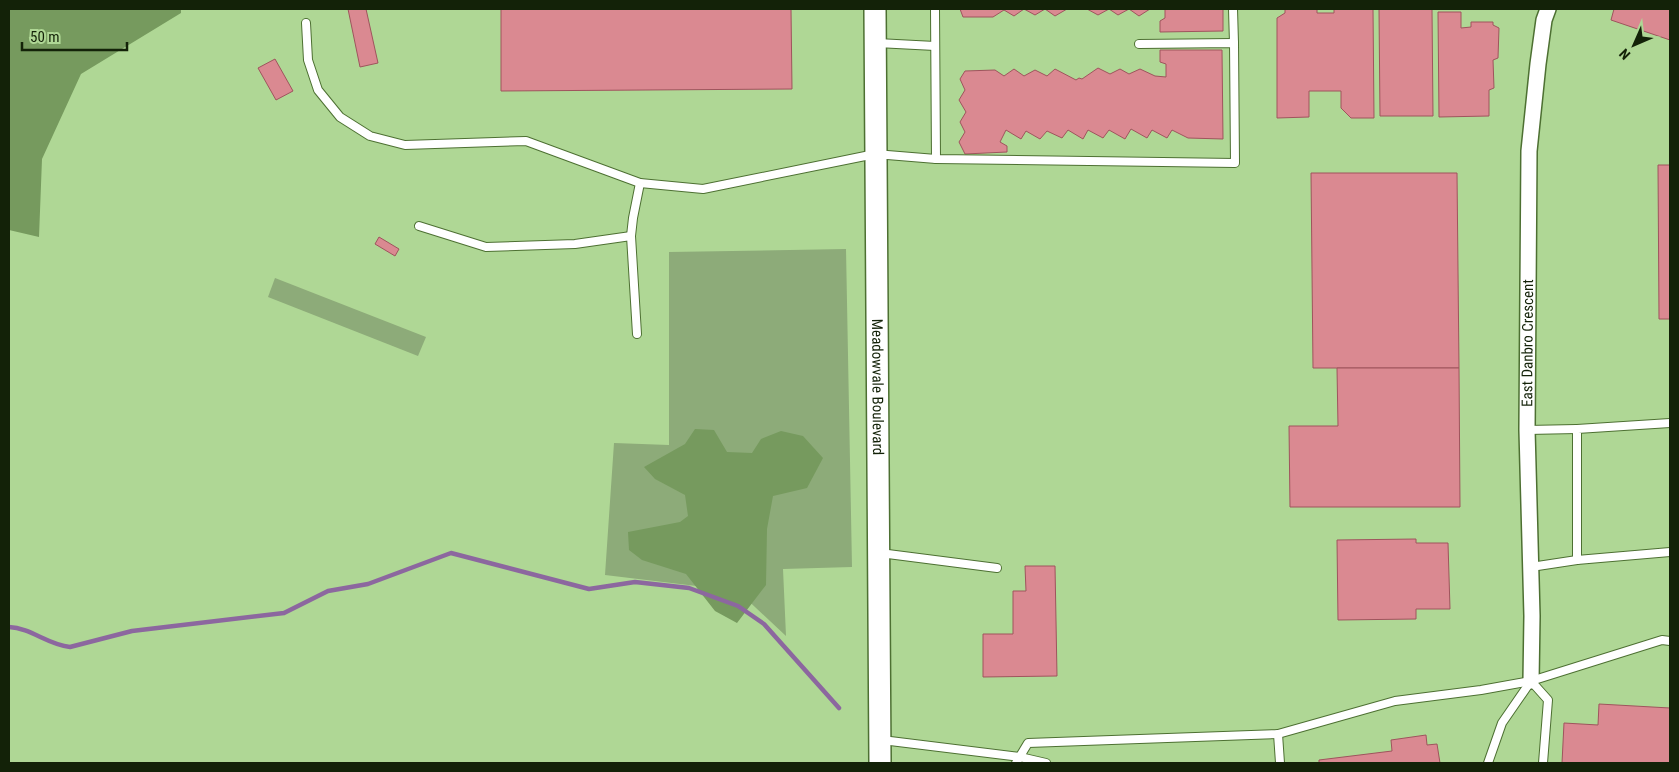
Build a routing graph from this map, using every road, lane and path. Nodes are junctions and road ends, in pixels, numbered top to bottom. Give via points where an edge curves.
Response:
1 (875, 9) edge
2 (935, 9) edge
3 (1233, 9) edge
4 (1548, 9) edge
5 (306, 23) dead end
6 (875, 43) junction
7 (1234, 43) junction
8 (1139, 44) dead end
9 (935, 46) junction
10 (874, 154) junction
11 (936, 159) junction
12 (640, 183) junction
13 (418, 226) dead end
14 (631, 236) junction
15 (637, 334) dead end
16 (1670, 423) edge
17 (1577, 429) junction
18 (1527, 430) junction
19 (1670, 552) edge
20 (878, 553) junction
21 (1577, 560) junction
22 (1531, 567) junction
23 (997, 568) dead end
24 (1670, 641) edge
25 (1531, 681) junction
26 (1278, 734) junction
27 (880, 739) junction
28 (1018, 760) edge
29 (880, 763) edge
30 (1046, 763) edge
31 (1280, 763) edge
32 (1488, 763) edge
33 (1543, 763) edge

1 - 6 main road, Meadowvale Boulevard
2 - 9 lane
3 - 7 lane
4 - 18 street, East Danbro Crescent via 1538,64 1529,151
5 - 12 lane via 308,60 318,90 340,117 370,136 405,145 526,141
6 - 9 lane
6 - 10 main road, Meadowvale Boulevard
7 - 8 lane
7 - 11 lane via 1235,163
9 - 11 lane
10 - 11 lane
10 - 12 lane via 703,189
10 - 20 main road, Meadowvale Boulevard
12 - 14 lane
13 - 14 lane via 486,247 575,244
14 - 15 lane
16 - 17 lane
17 - 18 lane
17 - 21 lane
18 - 22 street, East Danbro Crescent
19 - 21 lane
20 - 23 lane
20 - 27 main road, Meadowvale Boulevard
21 - 22 lane
22 - 25 street, East Danbro Crescent
24 - 25 lane via 1662,640
25 - 26 lane via 1395,701
25 - 32 lane via 1502,724
25 - 33 lane via 1548,700
26 - 28 lane via 1028,743
26 - 31 lane
27 - 28 lane
27 - 29 main road, Meadowvale Boulevard
28 - 30 lane

